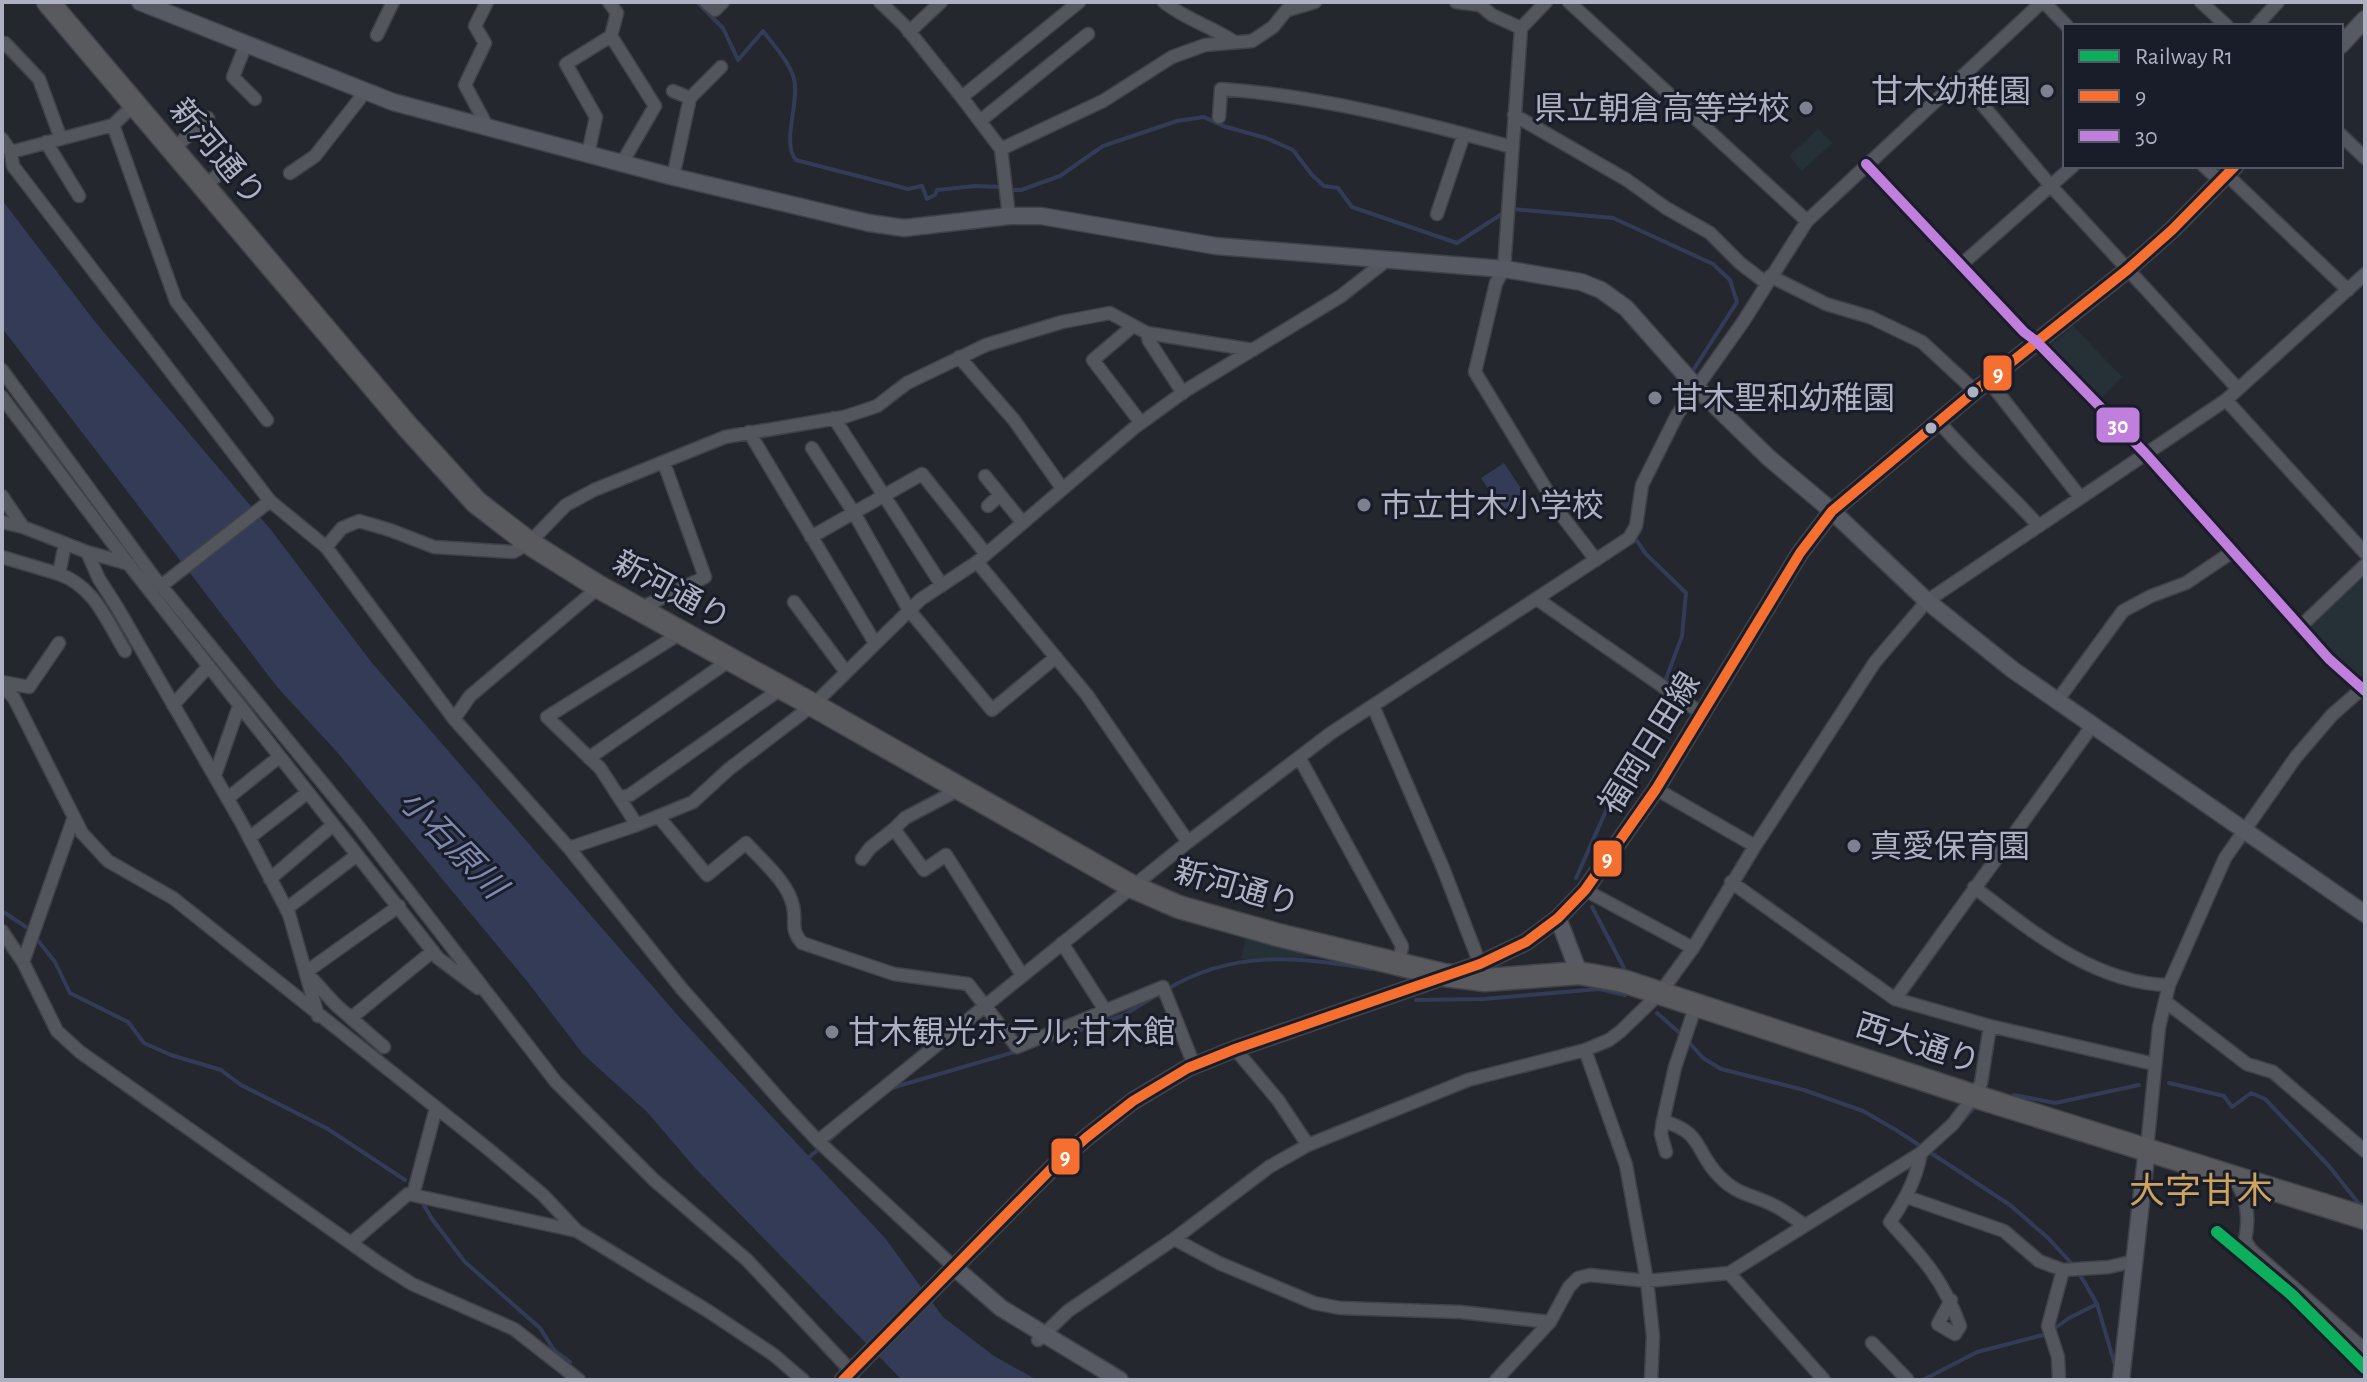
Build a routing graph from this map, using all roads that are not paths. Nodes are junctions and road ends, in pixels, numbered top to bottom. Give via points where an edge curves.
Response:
1 (48, 2) edge
2 (140, 2) edge
3 (393, 2) edge
4 (487, 2) edge
5 (609, 2) edge
6 (706, 2) edge
7 (723, 2) edge
8 (880, 2) edge
9 (941, 2) edge
10 (1079, 2) edge
11 (1164, 2) edge
12 (1315, 2) edge
13 (1456, 2) edge
14 (1546, 2) edge
15 (1569, 2) edge
16 (2043, 2) edge
17 (2201, 2) edge
18 (2278, 2) edge
19 (1479, 3) edge
20 (1291, 6) edge
21 (2365, 19) edge
22 (2065, 24) edge
23 (2225, 24) edge
24 (2258, 24) edge
25 (1521, 28) junction
26 (909, 32) junction
27 (1088, 34) dead end
28 (377, 35) dead end
29 (611, 36) junction
30 (1233, 41) junction
31 (5, 43) dead end
32 (2343, 43) edge
33 (246, 44) junction
34 (721, 67) dead end
35 (1960, 78) junction
36 (673, 91) dead end
37 (365, 92) junction
38 (962, 97) junction
39 (690, 98) junction
40 (255, 99) dead end
41 (135, 104) junction
42 (1514, 115) junction
43 (1219, 117) dead end
44 (208, 118) dead end
45 (980, 121) junction
46 (113, 125) junction
47 (488, 128) junction
48 (1464, 134) junction
49 (2343, 137) edge
50 (2, 139) edge
51 (61, 139) junction
52 (46, 142) junction
53 (1512, 147) junction
54 (173, 149) junction
55 (1001, 149) junction
56 (11, 152) junction
57 (588, 154) junction
58 (2365, 158) edge
59 (233, 163) dead end
60 (622, 163) junction
61 (1866, 164) junction
62 (2071, 168) edge
63 (290, 173) dead end
64 (2227, 174) edge
65 (673, 177) junction
66 (2050, 185) junction
67 (204, 186) junction
68 (79, 196) dead end
69 (1437, 214) dead end
70 (1009, 216) junction
71 (1807, 221) junction
72 (1387, 260) junction
73 (1962, 264) junction
74 (1504, 269) junction
75 (2127, 270) junction
76 (2365, 274) edge
77 (1768, 280) junction
78 (2348, 290) junction
79 (1133, 326) junction
80 (1147, 333) junction
81 (2036, 341) junction
82 (1253, 350) junction
83 (959, 357) junction
84 (2, 370) edge
85 (1982, 385) junction
86 (1697, 388) junction
87 (2238, 389) junction
88 (1183, 393) junction
89 (2, 397) edge
90 (2226, 400) junction
91 (834, 418) junction
92 (267, 420) dead end
93 (1939, 422) junction
94 (1141, 423) junction
95 (749, 432) junction
96 (812, 448) dead end
97 (2145, 453) junction
98 (664, 463) junction
99 (985, 476) dead end
100 (1062, 488) junction
101 (1000, 495) junction
102 (2, 496) edge
103 (884, 496) junction
104 (2080, 497) junction
105 (270, 501) junction
106 (988, 506) dead end
107 (1832, 511) junction
108 (854, 513) junction
109 (2, 522) edge
110 (1023, 523) junction
111 (2039, 526) junction
112 (23, 527) junction
113 (811, 537) junction
114 (529, 543) junction
115 (65, 544) junction
116 (326, 547) junction
117 (87, 552) junction
118 (2232, 552) junction
119 (2365, 553) edge
120 (2, 557) edge
121 (982, 558) junction
122 (1596, 560) junction
123 (127, 562) junction
124 (2365, 565) edge
125 (59, 574) junction
126 (157, 581) junction
127 (941, 584) junction
128 (599, 587) junction
129 (1537, 599) junction
130 (1927, 601) junction
131 (794, 602) dead end
132 (639, 609) junction
133 (909, 610) junction
134 (2300, 627) junction
135 (681, 633) junction
136 (59, 643) dead end
137 (875, 643) junction
138 (125, 651) dead end
139 (1056, 657) junction
140 (730, 660) junction
141 (208, 667) junction
142 (846, 672) junction
143 (2, 684) edge
144 (782, 688) junction
145 (2364, 689) edge
146 (2057, 701) junction
147 (173, 705) junction
148 (813, 705) junction
149 (239, 706) junction
150 (1373, 706) junction
151 (1701, 713) junction
152 (454, 719) junction
153 (2092, 726) junction
154 (279, 757) junction
155 (1299, 757) junction
156 (589, 758) junction
157 (215, 775) junction
158 (960, 789) junction
159 (1656, 789) junction
160 (307, 793) junction
161 (621, 797) junction
162 (228, 798) junction
163 (658, 816) junction
164 (74, 817) junction
165 (333, 825) junction
166 (637, 825) junction
167 (894, 829) junction
168 (2242, 830) junction
169 (249, 838) junction
170 (1188, 842) junction
171 (1755, 846) junction
172 (569, 848) junction
173 (357, 855) junction
174 (862, 859) dead end
175 (270, 879) junction
176 (1731, 882) junction
177 (1133, 887) junction
178 (1974, 887) junction
179 (1585, 890) junction
180 (399, 906) junction
181 (286, 909) junction
182 (2365, 914) edge
183 (1558, 918) junction
184 (2, 931) edge
185 (1062, 943) junction
186 (1693, 948) junction
187 (433, 951) junction
188 (23, 962) junction
189 (1399, 963) junction
190 (1480, 964) junction
191 (306, 972) junction
192 (1579, 973) junction
193 (1022, 975) junction
194 (1444, 975) junction
195 (2169, 985) junction
196 (1660, 993) junction
197 (491, 999) junction
198 (1895, 999) junction
199 (2166, 1002) junction
200 (1696, 1005) junction
201 (984, 1006) junction
202 (1105, 1010) junction
203 (318, 1016) junction
204 (351, 1018) junction
205 (1990, 1026) junction
206 (384, 1047) dead end
207 (1235, 1049) junction
208 (1585, 1050) junction
209 (2154, 1064) junction
210 (1194, 1065) junction
211 (1974, 1096) junction
212 (436, 1108) junction
213 (1663, 1121) junction
214 (818, 1141) junction
215 (1308, 1145) junction
216 (2147, 1148) junction
217 (1924, 1150) junction
218 (2365, 1151) edge
219 (1666, 1152) dead end
220 (2233, 1176) junction
221 (413, 1195) junction
222 (1907, 1197) junction
223 (2365, 1218) edge
224 (1804, 1225) junction
225 (577, 1231) junction
226 (1174, 1239) junction
227 (351, 1243) junction
228 (2135, 1261) junction
229 (2063, 1270) junction
230 (950, 1273) junction
231 (1729, 1273) junction
232 (1647, 1281) junction
233 (1951, 1300) dead end
234 (1550, 1322) junction
235 (1040, 1338) junction
236 (1872, 1343) dead end
237 (2365, 1350) edge
238 (851, 1372) edge
239 (579, 1380) edge
240 (803, 1380) edge
241 (1120, 1380) edge
242 (1496, 1380) edge
243 (1651, 1380) edge
244 (1824, 1380) edge
245 (1906, 1380) edge
246 (2059, 1380) edge
247 (2121, 1380) edge

1 - 41 highway, 新河通り
2 - 33 street
3 - 28 street
4 - 47 street via 475,26 485,43 465,85
5 - 29 street via 617,13
6 - 7 street via 715,10
8 - 26 street
9 - 26 street
10 - 38 street
11 - 30 street
12 - 20 street
13 - 19 street
14 - 25 street
15 - 71 street
16 - 22 street
16 - 35 street
17 - 23 street
18 - 24 street
19 - 25 street
20 - 30 street via 1252,41
21 - 32 street
25 - 42 street
26 - 38 street
27 - 45 street
29 - 57 street via 566,64 596,117
29 - 60 street via 655,106
30 - 55 street via 1172,57 1103,101
31 - 51 street via 39,79
33 - 37 street
33 - 40 street via 233,77
34 - 39 street
35 - 61 street
35 - 66 street
36 - 39 street
37 - 47 street
37 - 63 street via 315,156
38 - 45 street
39 - 65 street
41 - 46 street
41 - 54 highway, 新河通り
42 - 53 street
42 - 77 street via 1710,233 1740,263
43 - 48 street via 1221,89 1265,92
44 - 54 street
45 - 55 street
46 - 51 street
46 - 92 street via 176,301
47 - 57 street
48 - 53 street
48 - 69 street
49 - 58 street
50 - 56 street
51 - 52 street
52 - 56 street
52 - 68 street
53 - 74 street
54 - 67 highway, 新河通り
55 - 70 street
56 - 105 street via 13,166
57 - 60 street
59 - 67 street
60 - 65 street
61 - 71 street
61 - 73 street
62 - 66 street
64 - 75 street, 福岡日田線
64 - 78 street
65 - 70 street via 904,228
66 - 73 street
66 - 75 street
67 - 114 highway, 新河通り via 476,502
70 - 72 street via 1041,216 1216,246
71 - 77 street
72 - 74 street
72 - 82 street via 1341,296
73 - 81 street
74 - 86 street via 1601,290 1626,308
74 - 122 street via 1475,372 1556,506
75 - 81 street, 福岡日田線
75 - 87 street
76 - 78 street
77 - 85 street via 1922,342
77 - 86 street
78 - 87 street
79 - 80 street
79 - 83 street via 1110,313 1023,332
79 - 94 street via 1093,360
80 - 82 street
80 - 88 street
81 - 85 street, 福岡日田線
81 - 97 street
82 - 88 street
83 - 91 street via 907,383 877,406
83 - 100 street via 1014,420
84 - 126 street
85 - 93 street, 福岡日田線
85 - 104 street
86 - 107 street
86 - 122 street via 1677,415 1642,485 1629,538
87 - 90 street
88 - 94 street
89 - 123 street
90 - 97 street
90 - 119 street
91 - 95 street
91 - 103 street
93 - 107 street, 福岡日田線
93 - 111 street
94 - 100 street
95 - 98 street
95 - 113 street
96 - 108 street
97 - 104 street
97 - 118 street
98 - 114 street via 566,505
98 - 132 street via 705,577
99 - 101 street
100 - 110 street
101 - 106 street
101 - 110 street
102 - 112 street
103 - 108 street
103 - 121 street via 922,474
103 - 127 street
104 - 111 street
105 - 116 street
105 - 126 street
107 - 130 street
107 - 151 street, 福岡日田線
108 - 113 street
108 - 133 street
109 - 112 street
110 - 121 street
111 - 130 street
112 - 115 street
113 - 137 street
114 - 116 street via 513,552 434,547 359,521 342,528
114 - 128 highway, 新河通り
115 - 117 street
115 - 125 street
116 - 152 street
117 - 123 street
117 - 147 street
118 - 134 street
118 - 146 street via 2186,583 2123,611
120 - 125 street
121 - 127 street
121 - 139 street
122 - 129 street
123 - 126 street
123 - 141 street
124 - 134 street
125 - 138 street via 86,588
126 - 197 street via 358,826
127 - 133 street
128 - 132 highway, 新河通り
128 - 152 street via 470,696
129 - 150 street
129 - 151 street
130 - 146 street
130 - 171 street via 1875,662
131 - 142 street
132 - 135 highway, 新河通り
133 - 137 street
133 - 139 street via 992,710
134 - 145 street
135 - 140 highway, 新河通り
135 - 156 street via 547,717
136 - 143 street via 29,687
137 - 142 street
139 - 170 street
140 - 144 highway, 新河通り
140 - 156 street
141 - 147 street
141 - 149 street
142 - 148 street
143 - 164 street
144 - 148 highway, 新河通り
144 - 161 street
145 - 168 street via 2314,735
146 - 153 street
147 - 157 street
148 - 158 highway, 新河通り
148 - 163 street via 693,802
149 - 154 street
149 - 157 street
150 - 155 street
150 - 190 street
151 - 159 street, 福岡日田線
152 - 172 street
153 - 168 street
153 - 178 street
154 - 160 street
154 - 162 street
155 - 170 street
155 - 189 street via 1402,946
156 - 161 street
157 - 162 street
158 - 167 street
158 - 177 highway, 新河通り
159 - 171 street
159 - 179 street, 福岡日田線
160 - 165 street
160 - 169 street
161 - 166 street
162 - 169 street
163 - 166 street
163 - 201 street via 707,875 746,843 786,888 793,933 802,943 894,974 968,984
164 - 188 street
164 - 203 street via 108,861 173,898
165 - 173 street
165 - 175 street
166 - 172 street
167 - 174 street
167 - 193 street via 924,870 946,855
168 - 182 street
168 - 195 street
169 - 175 street
170 - 177 street
171 - 176 street
172 - 214 street via 682,989
173 - 180 street
173 - 181 street
175 - 181 street
176 - 186 street
176 - 198 street
177 - 185 street
177 - 189 highway, 新河通り via 1179,907
178 - 195 street via 2098,971
178 - 198 street
179 - 183 street, 福岡日田線
179 - 186 street
180 - 187 street
180 - 191 street
181 - 191 street
183 - 190 street, 福岡日田線 via 1526,942
183 - 192 street
184 - 188 street
185 - 193 street
185 - 202 street
186 - 196 street
187 - 197 street
187 - 204 street
188 - 227 street via 57,1031 80,1052
189 - 194 highway, 新河通り
190 - 194 street, 福岡日田線
191 - 203 street
191 - 204 street
192 - 194 highway, 西大通り via 1485,980
192 - 196 highway, 西大通り
193 - 201 street
194 - 207 street, 福岡日田線
195 - 199 street
196 - 200 highway, 西大通り
196 - 208 street via 1621,1031
197 - 238 street via 556,1082 654,1180 747,1260
198 - 205 street
199 - 209 street
199 - 218 street via 2247,1064 2273,1072
200 - 211 highway, 西大通り
200 - 213 street
201 - 202 street via 1017,1047
201 - 214 street
202 - 210 street via 1163,987
203 - 212 street
204 - 206 street
205 - 209 street
205 - 211 street
207 - 210 street, 福岡日田線
207 - 215 street
208 - 215 street via 1468,1080
208 - 232 street via 1626,1165
209 - 216 street
210 - 230 street, 福岡日田線 via 1133,1101 1087,1137
211 - 216 highway, 西大通り
211 - 217 street
212 - 221 street
212 - 225 street via 543,1195
213 - 219 street
213 - 224 street via 1694,1136 1731,1187
214 - 230 street
215 - 226 street via 1269,1167
216 - 220 highway, 西大通り
216 - 228 street
217 - 222 street
217 - 224 street
220 - 223 highway, 西大通り
220 - 237 street via 2246,1203 2245,1240 2251,1250
221 - 225 street
221 - 227 street
222 - 229 street via 2004,1231 2039,1261
222 - 233 street via 1890,1222 1938,1276
224 - 231 street
225 - 240 street via 708,1311
226 - 234 street via 1314,1303
226 - 235 street via 1068,1311
227 - 239 street via 412,1284 514,1329
228 - 229 street
228 - 247 street
229 - 246 street via 2048,1326
230 - 235 street
230 - 238 street, 福岡日田線
231 - 232 street
231 - 244 street
232 - 234 street via 1578,1278
232 - 243 street
234 - 242 street
235 - 241 street
236 - 245 street

